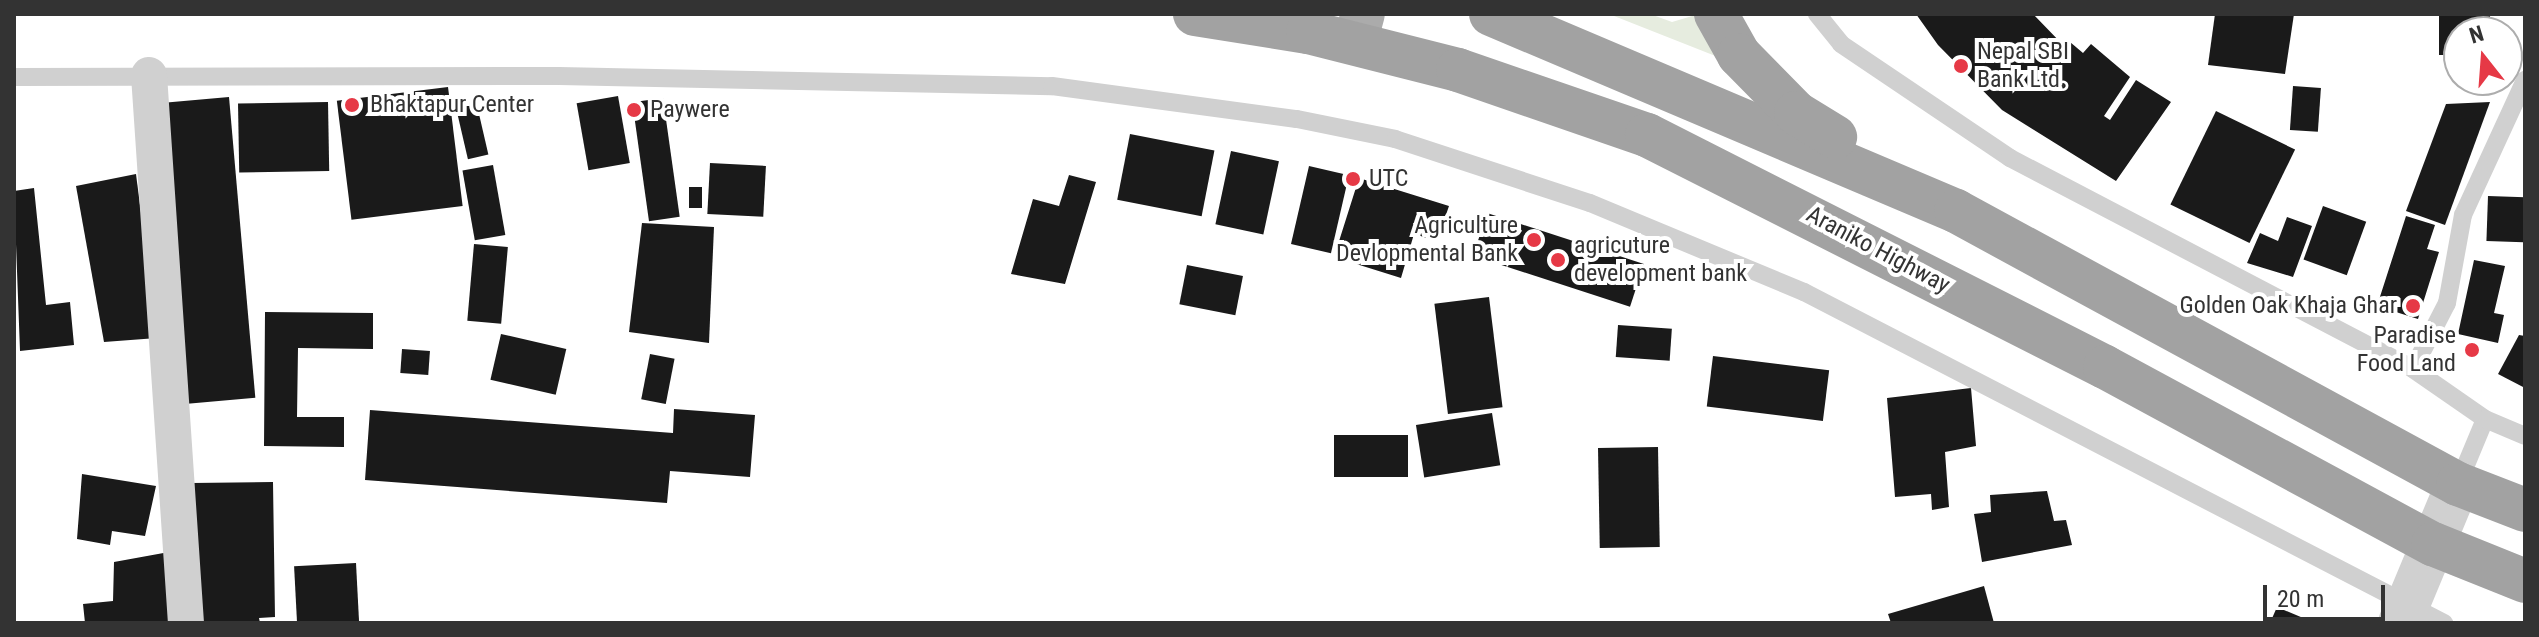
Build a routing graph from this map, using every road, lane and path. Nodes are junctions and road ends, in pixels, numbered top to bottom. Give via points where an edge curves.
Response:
1 (1195, 14) edge
2 (1491, 14) edge
3 (1716, 14) edge
4 (1817, 14) edge
5 (1359, 28) edge
6 (149, 75) junction
7 (14, 77) edge
8 (2525, 80) edge
9 (1956, 211) junction
10 (2413, 369) junction
11 (2485, 419) junction
12 (2525, 436) edge
13 (2458, 484) junction
14 (2525, 510) edge
15 (2433, 544) junction
16 (2525, 581) edge
17 (2417, 618) edge
18 (186, 623) edge

1 - 5 highway, Araniko Highway
2 - 9 highway
3 - 9 highway via 1739,55 1796,113
4 - 10 lane via 1841,44 2010,158
5 - 15 highway, Araniko Highway via 1647,135 2105,367
6 - 7 lane
6 - 17 lane via 1052,86 1297,119 1395,139 1590,203 1804,292
6 - 18 street
8 - 10 lane via 2463,215 2447,303
9 - 13 highway
10 - 11 lane
11 - 12 lane
11 - 13 lane
13 - 14 highway
13 - 15 street
15 - 16 highway, Araniko Highway
15 - 17 street

